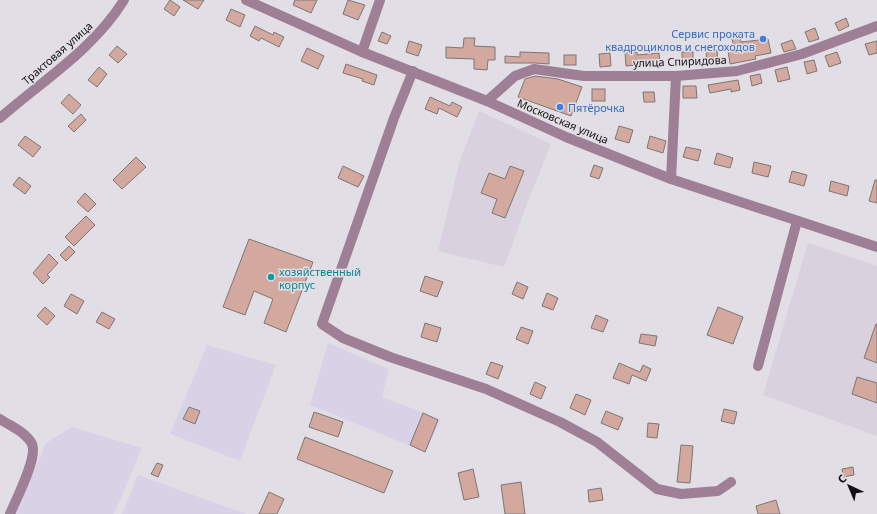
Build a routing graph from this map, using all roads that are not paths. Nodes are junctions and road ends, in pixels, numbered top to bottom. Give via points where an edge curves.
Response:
1 (124, 0) edge
2 (246, 0) edge
3 (380, 0) edge
4 (877, 26) edge
5 (362, 52) junction
6 (413, 71) junction
7 (676, 76) junction
8 (488, 101) junction
9 (0, 118) edge
10 (670, 179) junction
11 (797, 221) junction
12 (877, 247) edge
13 (758, 366) dead end
14 (0, 419) edge
15 (731, 482) dead end
16 (10, 514) edge

1 - 9 street, Трактовая улица via 94,38
2 - 5 street, Московская улица
3 - 5 street
4 - 7 street, улица Спиридова via 802,54 738,71
5 - 6 street, Московская улица
6 - 8 street, Московская улица
6 - 15 street via 322,324 343,338 486,389 560,422 598,442 657,489 681,494 718,491
7 - 8 street, улица Спиридова via 584,76 534,68 515,76
7 - 10 street
8 - 10 street, Московская улица via 566,137
10 - 11 street, Московская улица
11 - 12 street, Московская улица
11 - 13 street
14 - 16 street via 25,435 34,451

